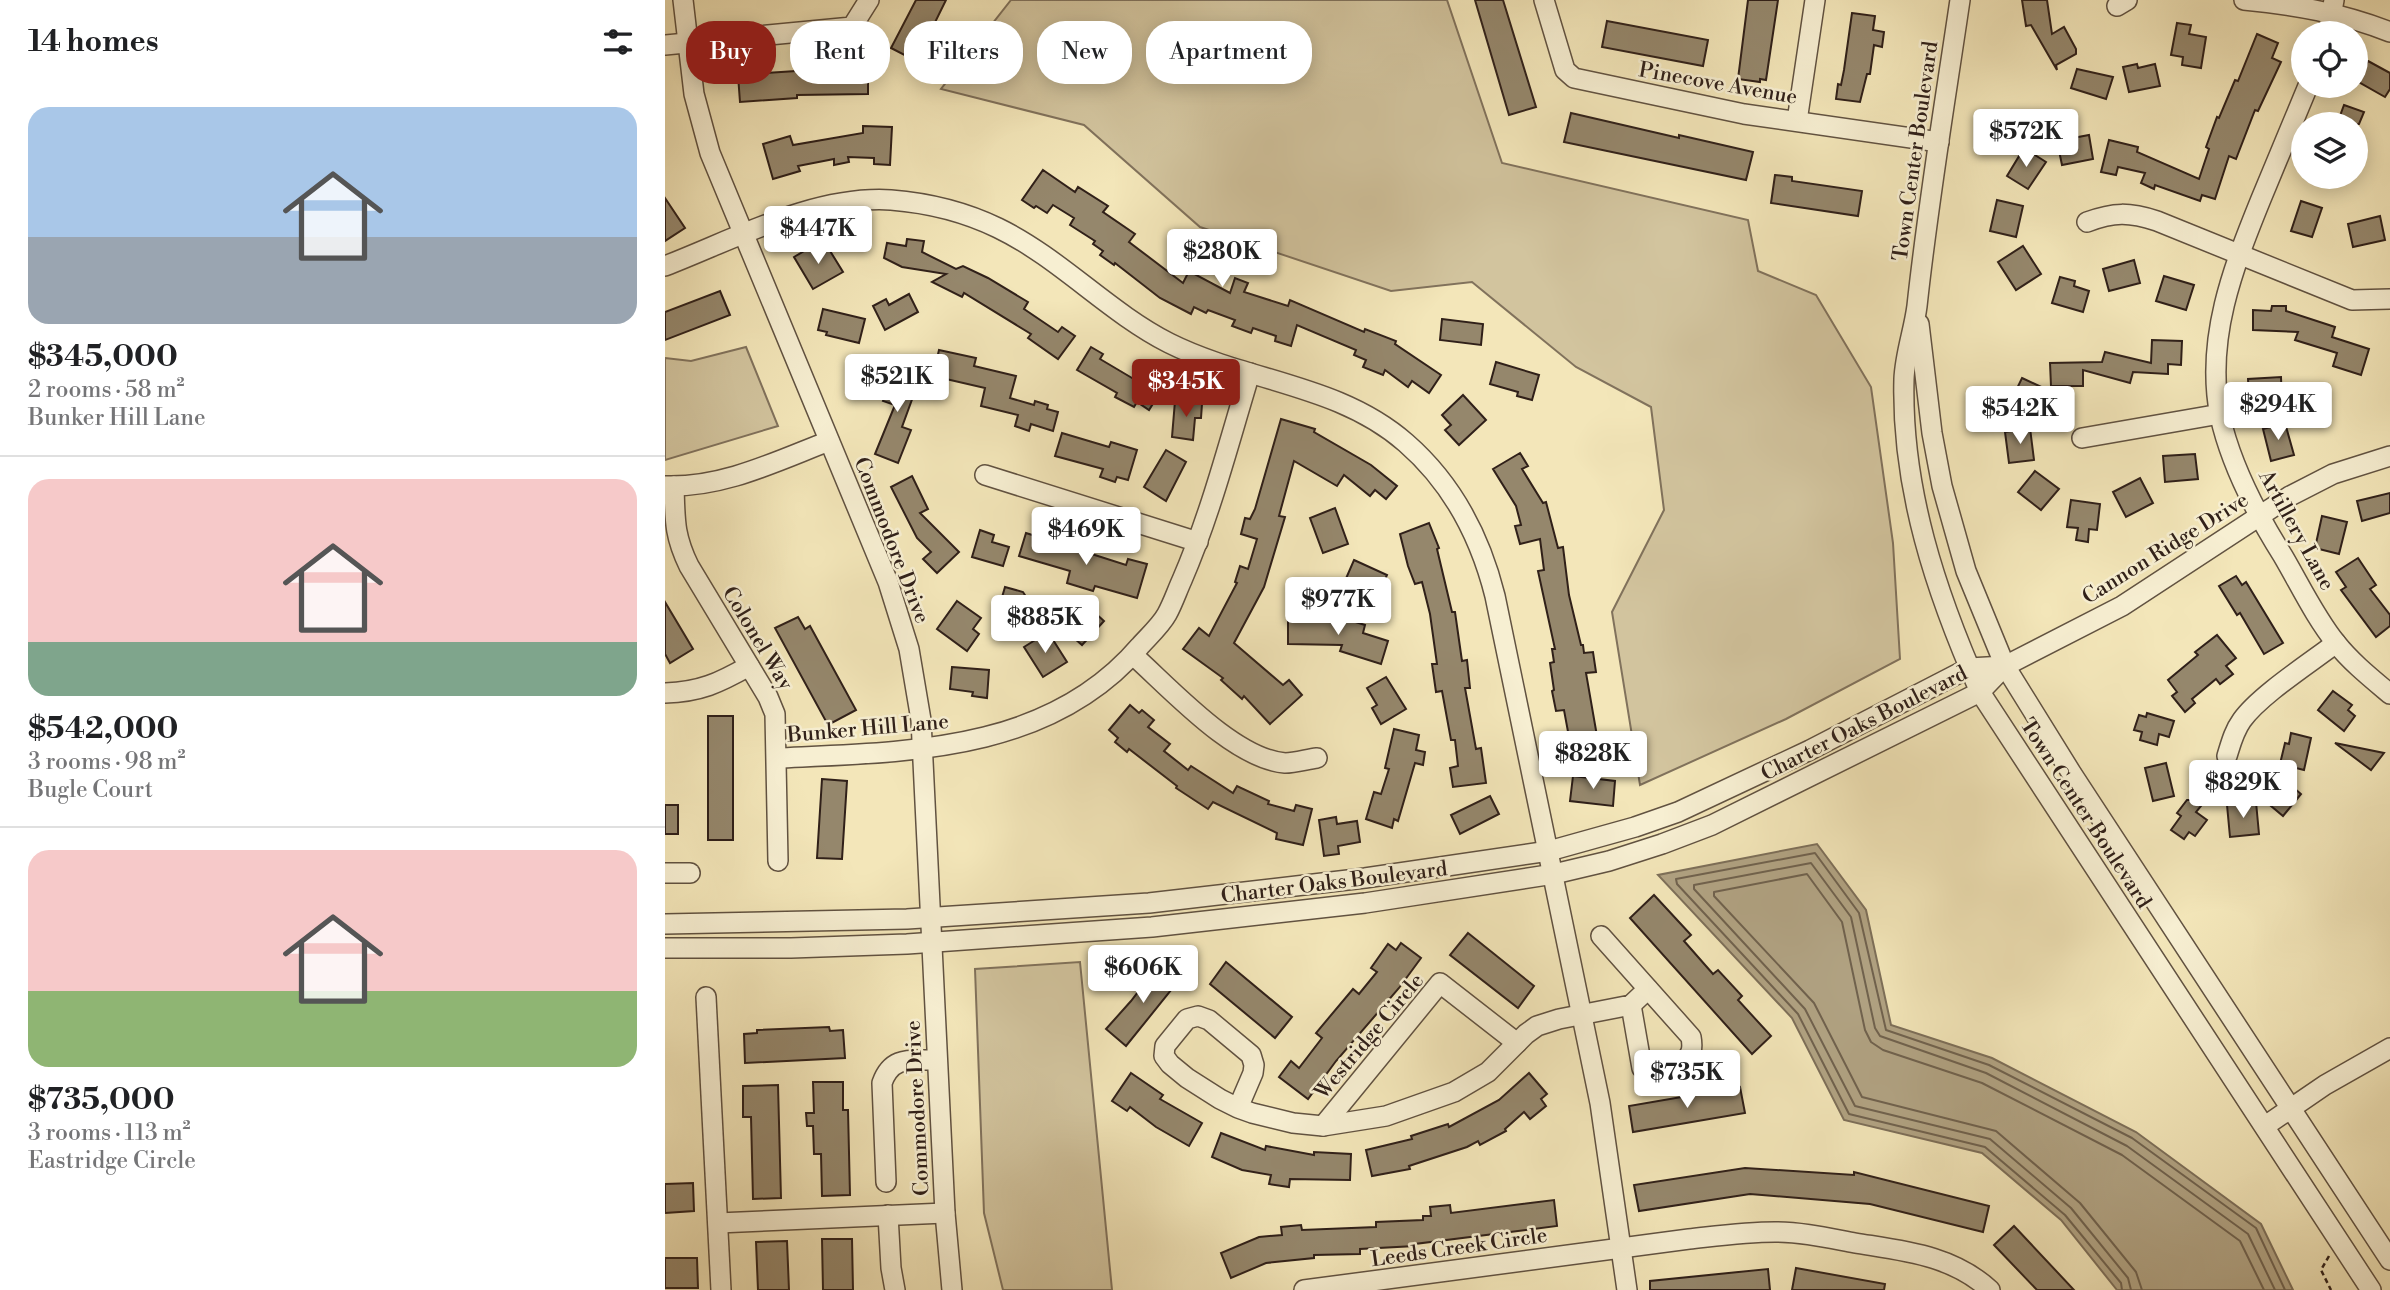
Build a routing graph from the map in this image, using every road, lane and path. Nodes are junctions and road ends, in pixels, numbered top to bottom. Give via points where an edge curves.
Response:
1 (683, 0) edge
2 (869, 0) edge
3 (1544, 0) edge
4 (1815, 0) edge
5 (1960, 0) edge
6 (2244, 0) edge
7 (2333, 6) edge
8 (686, 31) edge
9 (2390, 32) edge
10 (776, 33) edge
11 (686, 41) edge
12 (665, 45) edge
13 (693, 84) edge
14 (2303, 98) edge
15 (1797, 121) junction
16 (1940, 142) junction
17 (2087, 222) dead end
18 (745, 234) junction
19 (2239, 254) junction
20 (665, 267) edge
21 (2390, 299) edge
22 (1917, 309) junction
23 (1250, 373) junction
24 (2220, 414) junction
25 (2082, 438) dead end
26 (829, 441) junction
27 (2390, 456) edge
28 (985, 475) dead end
29 (670, 486) edge
30 (2260, 516) junction
31 (1198, 542) junction
32 (2336, 643) junction
33 (1133, 655) junction
34 (749, 666) junction
35 (2005, 666) junction
36 (1969, 668) junction
37 (1980, 692) junction
38 (665, 693) edge
39 (2390, 694) edge
40 (923, 749) junction
41 (2227, 756) dead end
42 (777, 758) junction
43 (1317, 758) dead end
44 (1549, 851) junction
45 (778, 861) dead end
46 (665, 873) edge
47 (690, 873) dead end
48 (1554, 874) junction
49 (930, 918) junction
50 (665, 923) edge
51 (1601, 936) dead end
52 (932, 943) junction
53 (665, 948) edge
54 (1648, 989) junction
55 (706, 997) dead end
56 (1631, 1005) junction
57 (1583, 1014) junction
58 (1517, 1043) junction
59 (2390, 1048) edge
60 (937, 1060) junction
61 (1238, 1108) junction
62 (2292, 1108) junction
63 (1323, 1126) junction
64 (2265, 1126) junction
65 (886, 1182) dead end
66 (945, 1213) junction
67 (888, 1215) junction
68 (718, 1223) junction
69 (2339, 1239) junction
70 (1620, 1248) junction
71 (2390, 1260) edge
72 (1430, 1282) edge
73 (721, 1290) edge
74 (895, 1290) edge
75 (952, 1290) edge
76 (1304, 1290) edge
77 (1627, 1290) edge
78 (1990, 1290) edge
79 (2331, 1290) edge
80 (2371, 1290) edge

1 - 8 street, Commodore Drive
2 - 10 street via 852,27
3 - 15 street, Pinecove Avenue via 1565,70 1574,78
4 - 15 street
5 - 16 street, Town Center Boulevard
6 - 7 street
7 - 9 street
11 - 12 street
13 - 18 street, Commodore Drive via 710,153
14 - 19 street, Artillery Lane
15 - 16 street, Pinecove Avenue
16 - 22 street, Town Center Boulevard
17 - 19 street via 2133,214
18 - 20 street
18 - 23 street via 831,204 889,200 940,207 999,228 1169,343
18 - 26 street, Commodore Drive
19 - 21 street via 2352,300
19 - 24 street, Artillery Lane via 2219,328
22 - 35 street, Town Center Boulevard via 1942,486 1966,571
22 - 36 street, Town Center Boulevard via 1904,376 1912,482 1932,570
23 - 31 street, Bunker Hill Lane
23 - 44 street via 1366,413 1432,468 1455,498 1487,566
24 - 25 street
24 - 30 street, Artillery Lane via 2231,456
26 - 29 street via 737,476
26 - 40 street, Commodore Drive via 900,616 916,684
27 - 30 street, Cannon Ridge Drive via 2333,474
28 - 31 street
29 - 34 street, Colonel Way via 678,545
30 - 32 street, Artillery Lane
30 - 35 street, Cannon Ridge Drive via 2122,606
31 - 33 street, Bunker Hill Lane via 1167,615
32 - 39 street, Artillery Lane
32 - 41 street via 2256,704 2233,735
33 - 40 street, Bunker Hill Lane via 1081,699 1045,718 1004,733
33 - 43 street via 1207,722 1258,756 1286,763
34 - 38 street via 698,690
34 - 42 street, Colonel Way via 775,714
35 - 36 street, Charter Oaks Boulevard
35 - 37 street, Charter Oaks Boulevard
35 - 62 street, Town Center Boulevard
36 - 37 street, Town Center Boulevard
36 - 44 street, Charter Oaks Boulevard via 1708,799 1635,827
37 - 48 street, Charter Oaks Boulevard via 1712,825 1622,857
37 - 64 street, Town Center Boulevard
40 - 42 street, Bunker Hill Lane
40 - 49 street, Commodore Drive
42 - 45 street, Colonel Way
44 - 48 street
44 - 49 street, Charter Oaks Boulevard via 1365,878 1149,902
46 - 47 street
48 - 52 street, Charter Oaks Boulevard via 1365,903 1152,927
48 - 57 street
49 - 50 street, Charter Oaks Boulevard
49 - 52 street, Commodore Drive
51 - 54 street
52 - 53 street, Charter Oaks Boulevard
52 - 60 street, Commodore Drive
54 - 56 street
54 - 56 street via 1691,1037 1688,1058 1642,1068
55 - 68 street
56 - 57 street, Westridge Circle
57 - 58 street, Westridge Circle via 1537,1026
57 - 70 street
58 - 63 street, Westridge Circle via 1488,1072 1454,1092 1386,1116
58 - 63 street, Westridge Circle via 1440,983
59 - 62 street
60 - 65 street via 899,1062 887,1069 882,1083
60 - 66 street, Commodore Drive
61 - 61 street, Westridge Circle via 1187,1078 1164,1056 1165,1046 1187,1019 1209,1020 1251,1055 1253,1073
61 - 63 street, Westridge Circle via 1272,1119
62 - 64 street
62 - 71 street, Town Center Boulevard
64 - 69 street, Town Center Boulevard
66 - 67 street
66 - 75 street, Commodore Drive
67 - 68 street
67 - 74 street
68 - 73 street
69 - 79 path via 2321,1270
69 - 80 street, Town Center Boulevard
70 - 72 street, Leeds Creek Circle
70 - 77 street
70 - 78 street, Leeds Creek Circle via 1747,1232 1801,1234 1927,1255
72 - 76 street, Leeds Creek Circle

